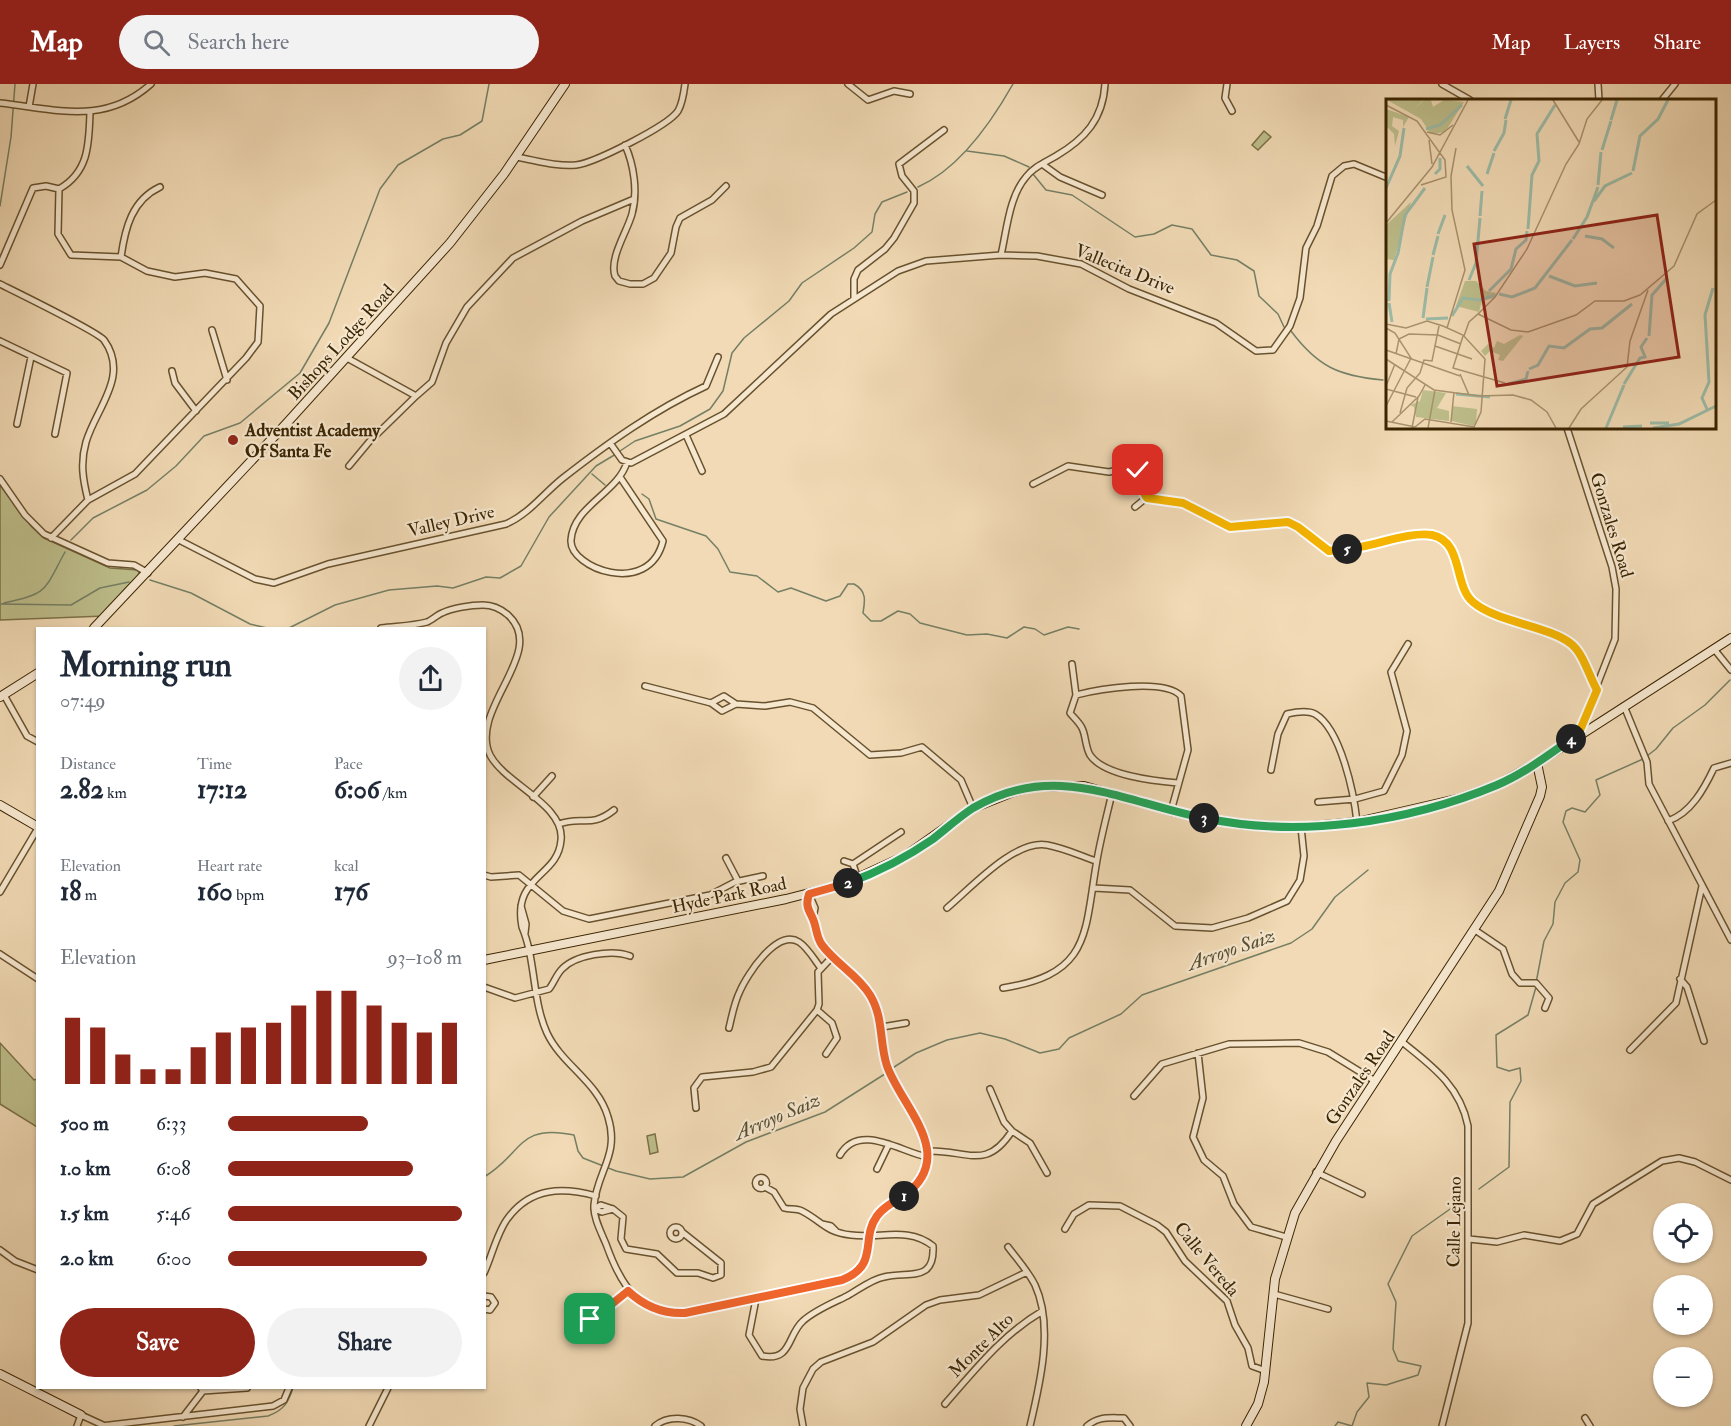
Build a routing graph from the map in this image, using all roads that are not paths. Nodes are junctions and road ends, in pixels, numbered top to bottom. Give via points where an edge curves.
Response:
1 (33, 84) edge
2 (151, 84) edge
3 (565, 84) edge
4 (685, 84) edge
5 (848, 84) edge
6 (1105, 84) edge
7 (1227, 84) edge
8 (1442, 84) edge
9 (1598, 84) edge
10 (1675, 84) edge
11 (909, 94) dead end
12 (1468, 99) edge
13 (1599, 99) edge
14 (1663, 99) edge
15 (3, 104) edge
16 (29, 107) junction
17 (1232, 111) dead end
18 (90, 112) junction
19 (944, 130) dead end
20 (626, 145) junction
21 (516, 157) junction
22 (1042, 164) junction
23 (1386, 177) edge
24 (726, 186) dead end
25 (160, 188) dead end
26 (59, 189) junction
27 (1102, 195) dead end
28 (634, 199) junction
29 (1001, 255) junction
30 (121, 257) junction
31 (0, 265) edge
32 (0, 284) edge
33 (854, 298) junction
34 (212, 330) dead end
35 (0, 341) edge
36 (32, 357) junction
37 (718, 357) dead end
38 (347, 358) junction
39 (172, 371) dead end
40 (226, 380) junction
41 (416, 396) junction
42 (196, 411) junction
43 (17, 424) dead end
44 (1567, 429) edge
45 (55, 434) dead end
46 (686, 435) junction
47 (610, 443) junction
48 (627, 462) junction
49 (349, 466) dead end
50 (702, 471) dead end
51 (620, 477) junction
52 (0, 479) edge
53 (1033, 484) dead end
54 (1146, 498) junction
55 (88, 500) junction
56 (1135, 507) dead end
57 (51, 537) junction
58 (179, 540) junction
59 (148, 573) junction
60 (95, 627) edge
61 (389, 627) edge
62 (1731, 638) edge
63 (1408, 644) dead end
64 (1713, 649) junction
65 (1072, 664) dead end
66 (1731, 670) edge
67 (36, 674) edge
68 (645, 686) dead end
69 (1597, 690) junction
70 (1076, 695) junction
71 (2, 696) edge
72 (711, 703) junction
73 (736, 704) junction
74 (1624, 706) junction
75 (1578, 735) junction
76 (36, 741) edge
77 (1536, 763) junction
78 (1731, 763) edge
79 (1271, 770) dead end
80 (552, 776) dead end
81 (1178, 783) junction
82 (1112, 793) junction
83 (533, 797) junction
84 (1355, 799) junction
85 (1318, 802) dead end
86 (0, 805) edge
87 (973, 808) junction
88 (614, 810) dead end
89 (1171, 812) junction
90 (1668, 820) junction
91 (1357, 822) junction
92 (559, 824) junction
93 (36, 826) edge
94 (1301, 827) junction
95 (36, 830) edge
96 (901, 832) dead end
97 (726, 858) dead end
98 (844, 861) dead end
99 (1096, 861) junction
100 (853, 864) junction
101 (486, 875) edge
102 (763, 876) dead end
103 (858, 879) junction
104 (738, 881) junction
105 (531, 884) junction
106 (1702, 885) junction
107 (1094, 888) junction
108 (0, 892) edge
109 (809, 894) junction
110 (947, 908) dead end
111 (1475, 930) junction
112 (1731, 940) edge
113 (529, 952) junction
114 (0, 954) edge
115 (630, 956) dead end
116 (833, 956) junction
117 (486, 960) edge
118 (820, 967) junction
119 (36, 978) edge
120 (1680, 978) junction
121 (486, 988) edge
122 (1003, 988) dead end
123 (537, 993) junction
124 (1545, 1008) dead end
125 (817, 1010) junction
126 (906, 1023) dead end
127 (882, 1027) junction
128 (729, 1028) dead end
129 (1704, 1041) dead end
130 (1402, 1042) junction
131 (1630, 1050) dead end
132 (1198, 1053) junction
133 (826, 1054) dead end
134 (1375, 1081) junction
135 (990, 1089) dead end
136 (1134, 1096) dead end
137 (696, 1108) dead end
138 (1012, 1131) junction
139 (889, 1144) junction
140 (927, 1154) junction
141 (840, 1155) dead end
142 (878, 1169) dead end
143 (1316, 1172) junction
144 (1047, 1173) dead end
145 (1731, 1180) edge
146 (765, 1186) dead end
147 (1362, 1194) dead end
148 (596, 1196) junction
149 (594, 1209) junction
150 (1065, 1229) dead end
151 (682, 1232) dead end
152 (870, 1236) junction
153 (1286, 1237) junction
154 (1469, 1239) junction
155 (1008, 1247) dead end
156 (0, 1250) edge
157 (486, 1268) edge
158 (36, 1269) edge
159 (1027, 1272) junction
160 (628, 1291) junction
161 (1274, 1294) junction
162 (486, 1296) edge
163 (756, 1299) junction
164 (486, 1309) edge
165 (1328, 1309) dead end
166 (602, 1312) junction
167 (1041, 1312) junction
168 (1266, 1371) junction
169 (0, 1374) edge
170 (36, 1388) edge
171 (202, 1389) edge
172 (289, 1389) edge
173 (388, 1389) edge
174 (44, 1391) edge
175 (945, 1404) dead end
176 (81, 1415) junction
177 (183, 1417) junction
178 (1585, 1418) dead end
179 (77, 1426) edge
180 (103, 1426) edge
181 (369, 1426) edge
182 (656, 1426) edge
183 (701, 1426) edge
184 (803, 1426) edge
185 (1030, 1426) edge
186 (1087, 1426) edge
187 (1130, 1426) edge
188 (1246, 1426) edge
189 (1442, 1426) edge
190 (1590, 1426) edge

1 - 16 street
2 - 18 street via 124,103
3 - 21 street, Bishops Lodge Road
4 - 20 street via 678,111
5 - 11 street via 868,100 894,91
6 - 22 street via 1101,110 1090,129
7 - 17 street via 1225,98
8 - 12 street
9 - 13 street
10 - 14 street
15 - 16 street
16 - 18 street
18 - 26 street via 83,164 74,181
19 - 33 street via 898,164 914,191 914,203 885,249 858,270
20 - 21 street via 578,165
20 - 28 street via 632,164
21 - 38 street, Bishops Lodge Road via 450,243
22 - 27 street via 1060,177
22 - 29 street via 1026,176 1014,196
23 - 29 street, Vallecita Drive via 1354,164 1344,166 1332,176 1317,226 1305,248 1300,298 1290,326 1273,350 1256,351 1216,323 1129,289 1081,264 1037,256
24 - 28 street via 712,200 680,218 671,253 660,272 647,283 634,284 619,281 613,270
25 - 30 street via 145,194 132,213
26 - 30 street via 58,234 71,255
26 - 31 street via 33,189
28 - 41 street via 582,221 513,258 466,307 446,343 432,382
29 - 33 street, Vallecita Drive via 912,265
30 - 40 street via 147,271 175,277 205,273 237,279 260,306 258,342
32 - 55 street via 104,339 115,364 112,387 86,441 81,472
33 - 46 street, Vallecita Drive via 812,329 736,404
34 - 40 street
35 - 36 street
36 - 43 street
36 - 45 street via 67,373
37 - 47 street, Valley Drive via 706,386 666,405
38 - 41 street
38 - 58 street, Bishops Lodge Road
39 - 42 street via 175,383
40 - 42 street
41 - 49 street
42 - 55 street via 135,474
44 - 69 street, Gonzales Road via 1616,583 1615,639
46 - 48 street, Vallecita Drive
46 - 50 street
47 - 48 street
47 - 58 street, Valley Drive via 506,524 328,564 278,582 258,581
48 - 51 street
51 - 51 street via 579,519 572,532 571,548 584,561 613,573 631,574 652,562 663,541
52 - 57 street via 37,528
53 - 54 street via 1068,466 1109,472 1130,467 1142,474
54 - 56 street
54 - 69 street via 1183,503 1230,527 1288,522 1329,551 1433,535 1451,549 1461,583 1472,601 1570,643
55 - 57 street
57 - 59 street via 108,563 134,565
58 - 59 street, Bishops Lodge Road
59 - 60 street, Bishops Lodge Road
61 - 83 street via 427,622 444,612 480,605 496,608 511,618 520,648 488,722 487,744 500,768
62 - 64 street, Hyde Park Road
63 - 84 street via 1391,672 1407,731 1402,755 1384,791
64 - 66 street
64 - 74 street, Hyde Park Road
65 - 70 street
67 - 71 street
68 - 72 street
69 - 75 street, Gonzales Road
70 - 81 street via 1070,713 1098,763 1148,780
70 - 81 street via 1102,688 1162,686 1179,693 1184,702 1188,746
71 - 76 street via 27,736
72 - 73 street via 724,696
72 - 73 street via 722,711
73 - 87 street via 765,706 789,702 813,708 870,755 922,747 961,780
74 - 75 street, Hyde Park Road
74 - 90 street via 1647,762 1650,784
75 - 77 street, Hyde Park Road
77 - 91 street, Hyde Park Road via 1499,784 1461,798
77 - 111 street, Gonzales Road via 1542,787 1540,796 1508,874
78 - 90 street via 1714,768 1704,788 1681,816
79 - 84 street via 1278,734 1287,714 1315,714 1342,753
80 - 83 street
81 - 89 street
82 - 87 street, Hyde Park Road via 1084,786 1033,787
82 - 89 street, Hyde Park Road
82 - 99 street
83 - 92 street
84 - 85 street
84 - 91 street
86 - 93 street
87 - 103 street, Hyde Park Road via 914,851
88 - 92 street via 599,821 569,820
89 - 94 street, Hyde Park Road via 1246,825
90 - 106 street
91 - 94 street, Hyde Park Road
92 - 105 street via 562,836 558,851
94 - 107 street via 1304,856 1300,880 1287,902 1212,928 1175,926 1130,890
95 - 108 street
96 - 100 street
97 - 104 street
98 - 100 street
99 - 107 street
99 - 110 street via 1046,844 1028,845 1007,857
100 - 103 street
101 - 105 street via 516,874
102 - 104 street
103 - 109 street, Hyde Park Road
104 - 105 street via 710,895 589,919 563,911
105 - 113 street via 520,905
106 - 112 street
106 - 120 street
107 - 122 street via 1089,921 1068,962 1031,984
109 - 113 street, Hyde Park Road
109 - 116 street via 807,907 820,941
111 - 124 street via 1503,949 1512,974 1520,983 1536,984 1544,990 1549,998
111 - 130 street, Gonzales Road
113 - 117 street, Hyde Park Road
113 - 123 street
114 - 119 street
115 - 123 street via 612,954 572,962 560,971 550,988
116 - 118 street
116 - 127 street via 869,993
118 - 125 street
118 - 128 street via 799,942 776,942 745,981
120 - 129 street via 1687,987
120 - 131 street via 1676,1003
121 - 123 street via 515,998
123 - 148 street via 550,1038 604,1105 611,1130 609,1160
125 - 133 street via 832,1023 837,1038
125 - 137 street via 771,1067 702,1077 694,1088
126 - 127 street
127 - 140 street via 888,1068 921,1128
130 - 134 street, Gonzales Road
130 - 154 street, Calle Lejano via 1445,1076 1466,1112
132 - 134 street via 1229,1044 1299,1043 1328,1052
132 - 136 street via 1162,1064
132 - 153 street via 1203,1098 1193,1137 1204,1160 1223,1176 1234,1204 1251,1227
134 - 143 street, Gonzales Road
135 - 138 street
138 - 140 street via 1001,1147 986,1156
138 - 144 street via 1030,1143
139 - 140 street via 910,1153
139 - 141 street via 862,1140 849,1145
139 - 142 street
140 - 152 street via 917,1182 877,1215
143 - 147 street
143 - 153 street, Gonzales Road
145 - 154 street via 1711,1168 1679,1158 1662,1161 1593,1204 1577,1234 1560,1241 1524,1235 1497,1242
146 - 152 street via 784,1208 800,1210 836,1231
148 - 149 street
148 - 157 street via 564,1189 542,1193 521,1204 507,1219
149 - 151 street via 613,1209 623,1217 621,1239 628,1250 657,1254 677,1273 699,1273 713,1278 720,1275 720,1261
149 - 160 street via 615,1271
150 - 168 street, Calle Vereda via 1074,1214 1089,1205 1120,1206 1157,1225 1185,1261 1227,1301 1252,1366
152 - 163 street via 866,1258 852,1276
152 - 163 street via 912,1234 933,1246 933,1257 922,1273 882,1277 810,1315 799,1324 785,1351 772,1358 762,1356 749,1335
153 - 161 street, Gonzales Road
154 - 189 street, Calle Lejano via 1466,1336
155 - 159 street
156 - 158 street
159 - 167 street via 1038,1294
159 - 184 street via 979,1295 926,1305 873,1342 821,1362 803,1388
160 - 163 street via 646,1305 674,1313
160 - 166 street
161 - 165 street
161 - 168 street, Gonzales Road
162 - 164 street via 495,1303
166 - 166 street via 585,1302 577,1308 579,1314 590,1319 599,1318
167 - 175 street, Monte Alto via 1017,1326
167 - 185 street via 1044,1368
168 - 188 street, Gonzales Road via 1258,1404
169 - 170 street
171 - 177 street
172 - 177 street via 284,1400 273,1406
173 - 181 street
174 - 176 street
176 - 179 street
176 - 180 street
177 - 180 street
178 - 190 street
182 - 183 street via 680,1418
186 - 187 street via 1104,1417 1124,1418

